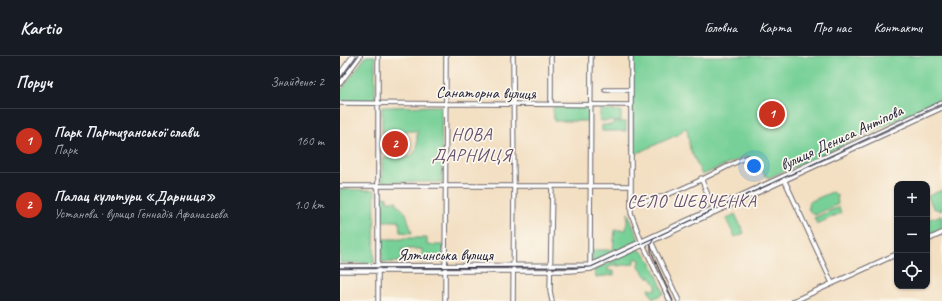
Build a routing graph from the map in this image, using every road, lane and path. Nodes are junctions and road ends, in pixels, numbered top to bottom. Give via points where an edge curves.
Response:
1 (353, 56) edge
2 (360, 56) edge
3 (378, 56) edge
4 (446, 56) edge
5 (513, 56) edge
6 (551, 56) edge
7 (591, 56) edge
8 (631, 56) edge
9 (340, 74) edge
10 (340, 83) edge
11 (605, 90) dead end
12 (631, 90) junction
13 (340, 103) edge
14 (379, 103) junction
15 (446, 103) junction
16 (942, 103) edge
17 (512, 104) junction
18 (551, 104) junction
19 (590, 104) junction
20 (631, 105) junction
21 (942, 108) edge
22 (747, 157) dead end
23 (701, 178) junction
24 (784, 179) junction
25 (340, 186) edge
26 (378, 186) junction
27 (444, 186) junction
28 (552, 186) junction
29 (590, 186) junction
30 (630, 186) junction
31 (514, 187) junction
32 (631, 202) junction
33 (714, 211) junction
34 (942, 233) edge
35 (930, 239) edge
36 (650, 240) junction
37 (644, 244) junction
38 (894, 255) edge
39 (340, 266) edge
40 (378, 266) junction
41 (445, 266) junction
42 (550, 266) junction
43 (591, 267) junction
44 (512, 269) junction
45 (340, 271) edge
46 (378, 271) junction
47 (445, 271) junction
48 (550, 271) junction
49 (832, 283) junction
50 (378, 301) edge
51 (445, 301) edge
52 (513, 301) edge
53 (552, 301) edge
54 (670, 301) edge
55 (678, 301) edge
56 (794, 301) edge

1 - 9 main road
2 - 10 main road
3 - 14 street
4 - 15 street
5 - 17 street
6 - 18 street
7 - 19 street
8 - 12 street
11 - 12 street
12 - 20 street
13 - 14 street, Санаторна вулиця
14 - 15 street, Санаторна вулиця
14 - 26 street
15 - 17 street, Санаторна вулиця
15 - 27 street
16 - 24 street, вулиця Дениса Антіпова
17 - 18 street, Санаторна вулиця
17 - 31 street
18 - 19 street, Санаторна вулиця
19 - 20 street, Санаторна вулиця
19 - 29 street
20 - 30 street
21 - 24 street, вулиця Дениса Антіпова
22 - 23 street
23 - 32 street via 664,196
23 - 33 street
24 - 33 street, вулиця Дениса Антіпова
24 - 49 street
25 - 26 street
26 - 27 street
26 - 40 street
27 - 31 street
27 - 41 street
28 - 29 street
28 - 31 street
28 - 42 street
29 - 30 street
29 - 43 street
30 - 32 street
31 - 44 street
32 - 37 street via 633,219
33 - 36 street, вулиця Дениса Антіпова
34 - 35 main road
36 - 37 street, вулиця Дениса Антіпова
36 - 55 street
37 - 43 street, вулиця Дениса Антіпова
37 - 54 street
38 - 49 main road
39 - 40 street, Ялтинська вулиця
40 - 41 street, Ялтинська вулиця
40 - 46 street
41 - 44 street, Ялтинська вулиця
41 - 47 street
42 - 43 street, вулиця Дениса Антіпова
42 - 44 street, Ялтинська вулиця
42 - 48 street
43 - 48 street, вулиця Дениса Антіпова
44 - 47 street, Ялтинська вулиця
44 - 48 street, Ялтинська вулиця
44 - 52 street
45 - 46 street, Ялтинська вулиця
46 - 47 street, Ялтинська вулиця
46 - 50 street
47 - 51 street
48 - 53 street
49 - 56 main road

